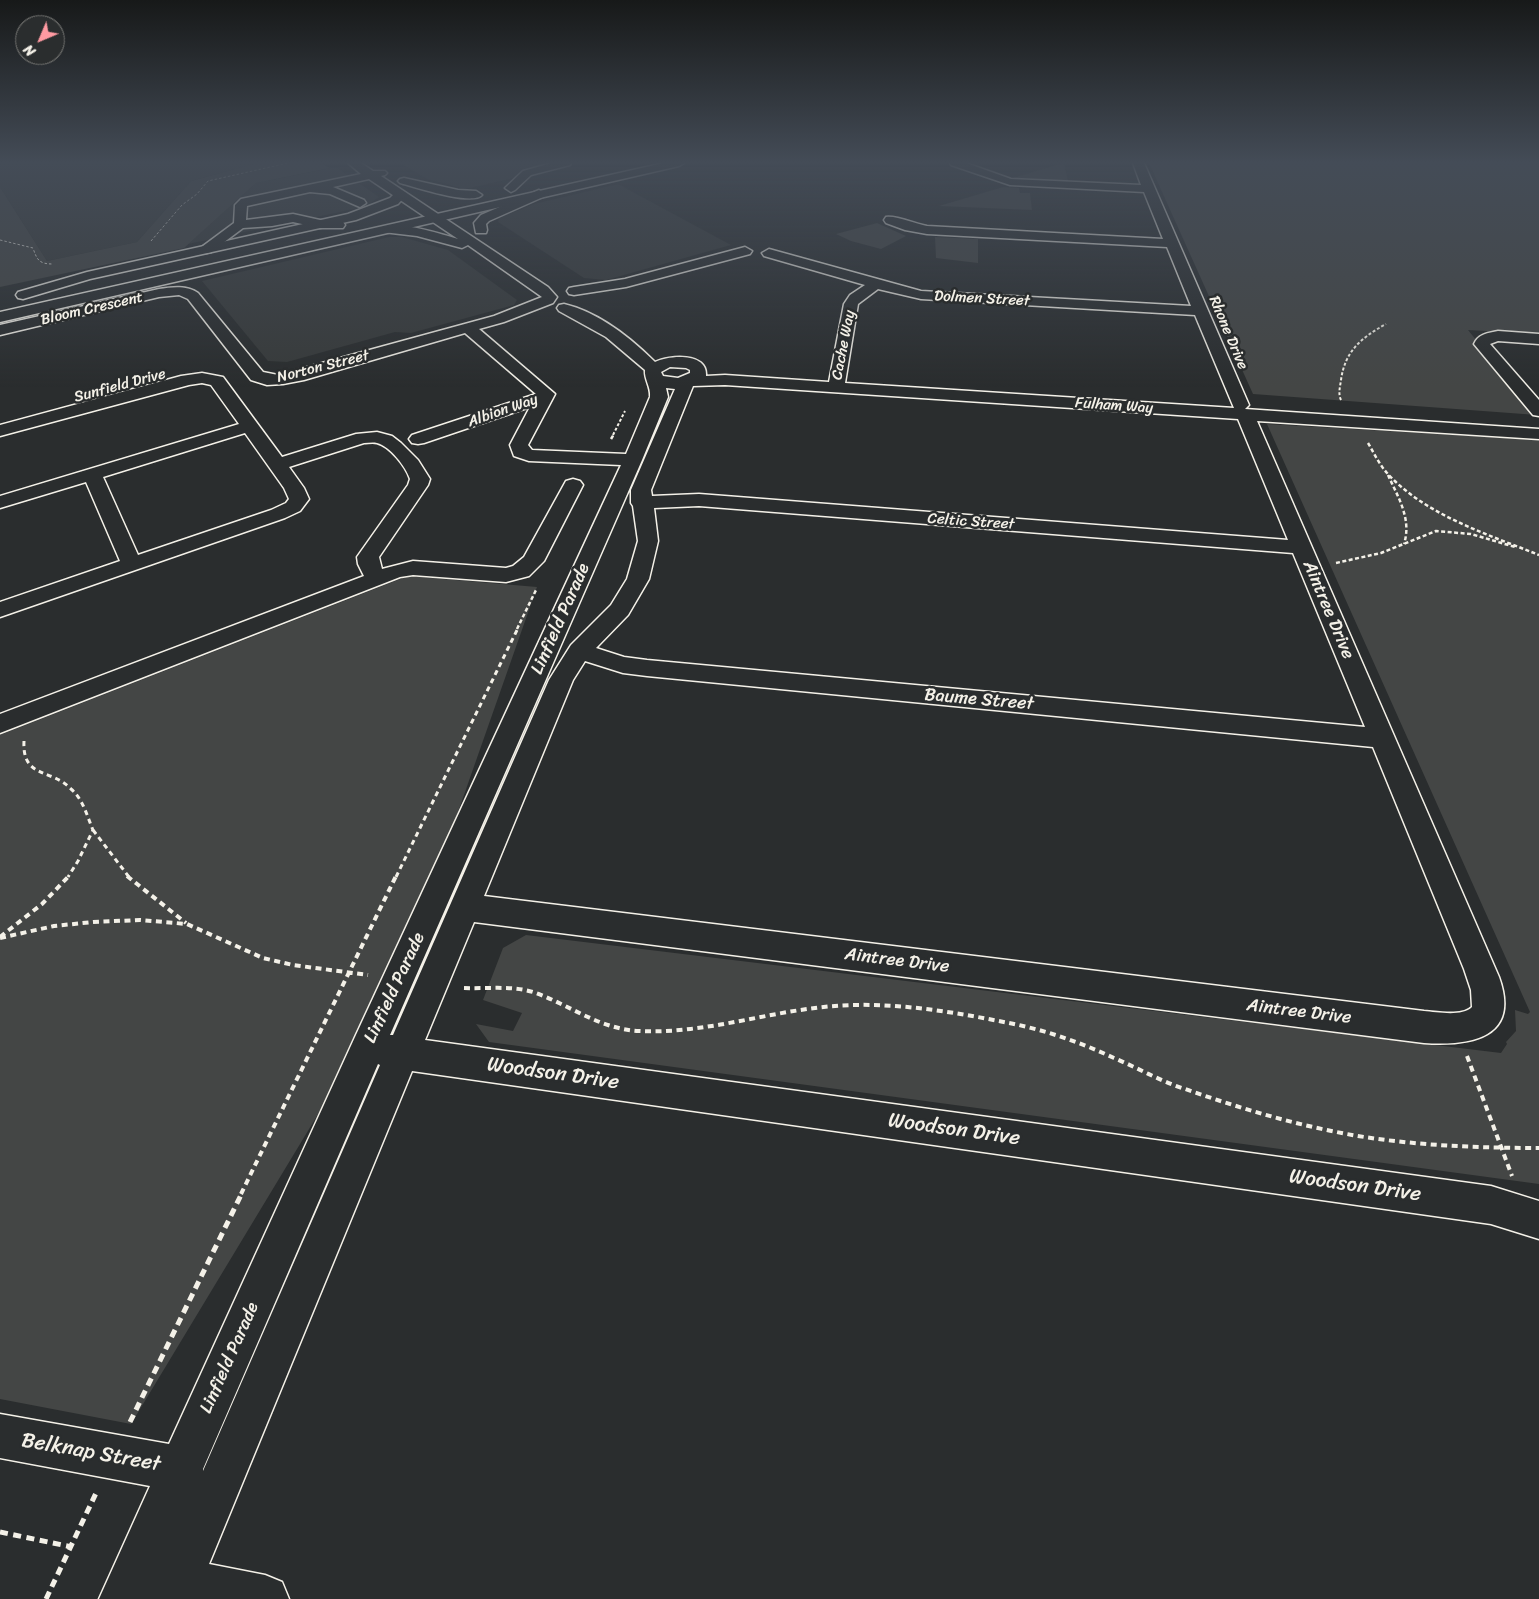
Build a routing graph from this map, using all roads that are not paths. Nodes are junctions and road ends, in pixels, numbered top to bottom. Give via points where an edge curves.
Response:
1 (218, 238) edge
2 (258, 238) edge
3 (286, 238) edge
4 (350, 238) edge
5 (439, 238) edge
6 (465, 238) edge
7 (492, 238) edge
8 (1071, 238) edge
9 (1170, 238) edge
10 (496, 240) dead end
11 (1172, 243) junction
12 (206, 249) junction
13 (483, 249) junction
14 (745, 252) dead end
15 (769, 253) dead end
16 (535, 269) dead end
17 (626, 283) junction
18 (876, 284) junction
19 (183, 291) joint
20 (560, 295) junction
21 (588, 300) junction
22 (1201, 312) junction
23 (0, 317) edge
24 (468, 328) junction
25 (0, 330) edge
26 (1539, 339) edge
27 (209, 362) dead end
28 (675, 373) junction
29 (836, 383) junction
30 (544, 397) junction
31 (1242, 410) junction
32 (1539, 411) edge
33 (1351, 417) junction
34 (0, 418) edge
35 (1539, 424) edge
36 (250, 426) junction
37 (0, 431) edge
38 (1539, 434) edge
39 (418, 439) dead end
40 (633, 460) junction
41 (277, 465) junction
42 (92, 474) junction
43 (573, 485) dead end
44 (0, 502) edge
45 (642, 503) junction
46 (1304, 555) junction
47 (132, 565) junction
48 (377, 579) junction
49 (0, 610) edge
50 (579, 651) junction
51 (0, 724) edge
52 (1382, 738) junction
53 (463, 907) junction
54 (367, 1049) junction
55 (404, 1053) junction
56 (1534, 1218) edge
57 (0, 1436) edge
58 (181, 1469) junction
59 (175, 1591) edge
60 (123, 1599) edge
61 (265, 1599) edge

1 - 12 street
2 - 12 street
3 - 12 street via 12,298 87,276
4 - 23 street
5 - 13 street
6 - 13 street
7 - 10 street
8 - 11 street
9 - 11 street, Rhone Drive
11 - 22 street, Rhone Drive
13 - 20 street via 543,290
14 - 17 street
15 - 18 street, Dolmen Street
16 - 20 street
17 - 20 street
17 - 21 street
18 - 22 street, Dolmen Street via 910,294
18 - 29 street, Cache Way via 851,304
19 - 24 street, Norton Street via 193,296 232,356 265,380 298,376
19 - 25 street, Bloom Crescent via 159,293
20 - 21 street via 576,307
20 - 24 street, Norton Street
20 - 28 street via 586,318
21 - 28 street via 633,332
22 - 31 street, Rhone Drive
24 - 30 street, Albion Way via 546,394
26 - 32 street via 1490,337 1482,344
27 - 34 street, Sunfield Drive
28 - 29 street, Fulham Way via 725,380
28 - 40 street, Linfield Parade via 659,391
28 - 45 street, Linfield Parade via 674,406 644,480
29 - 31 street, Fulham Way
30 - 39 street, Albion Way
30 - 40 street via 519,445 521,452
31 - 33 street, Fulham Way
31 - 46 street, Aintree Drive
33 - 35 street, Fulham Way
33 - 38 street, Fulham Way
36 - 37 street via 217,381 200,378
36 - 41 street
36 - 42 street
40 - 54 street, Linfield Parade
41 - 47 street via 298,494 298,501 293,507
41 - 48 street via 362,438 377,437 390,442 416,471 420,480 418,485 368,557
42 - 44 street
42 - 47 street
43 - 48 street via 533,561 521,571 495,575 413,568
45 - 46 street, Celtic Street via 699,500
45 - 50 street, Linfield Parade via 648,541 638,579 620,610
46 - 52 street, Aintree Drive
47 - 49 street
48 - 51 street
50 - 52 street, Baume Street via 623,665 647,668
50 - 53 street, Linfield Parade via 563,674
52 - 53 street, Aintree Drive via 1488,994 1490,1005 1486,1016 1471,1026 1424,1027
53 - 55 street, Linfield Parade
54 - 55 street, Woodson Drive
54 - 58 street, Linfield Parade
55 - 56 street, Woodson Drive via 1491,1205
55 - 59 street, Linfield Parade
57 - 58 street, Belknap Street
58 - 60 street, Linfield Parade
59 - 61 street

